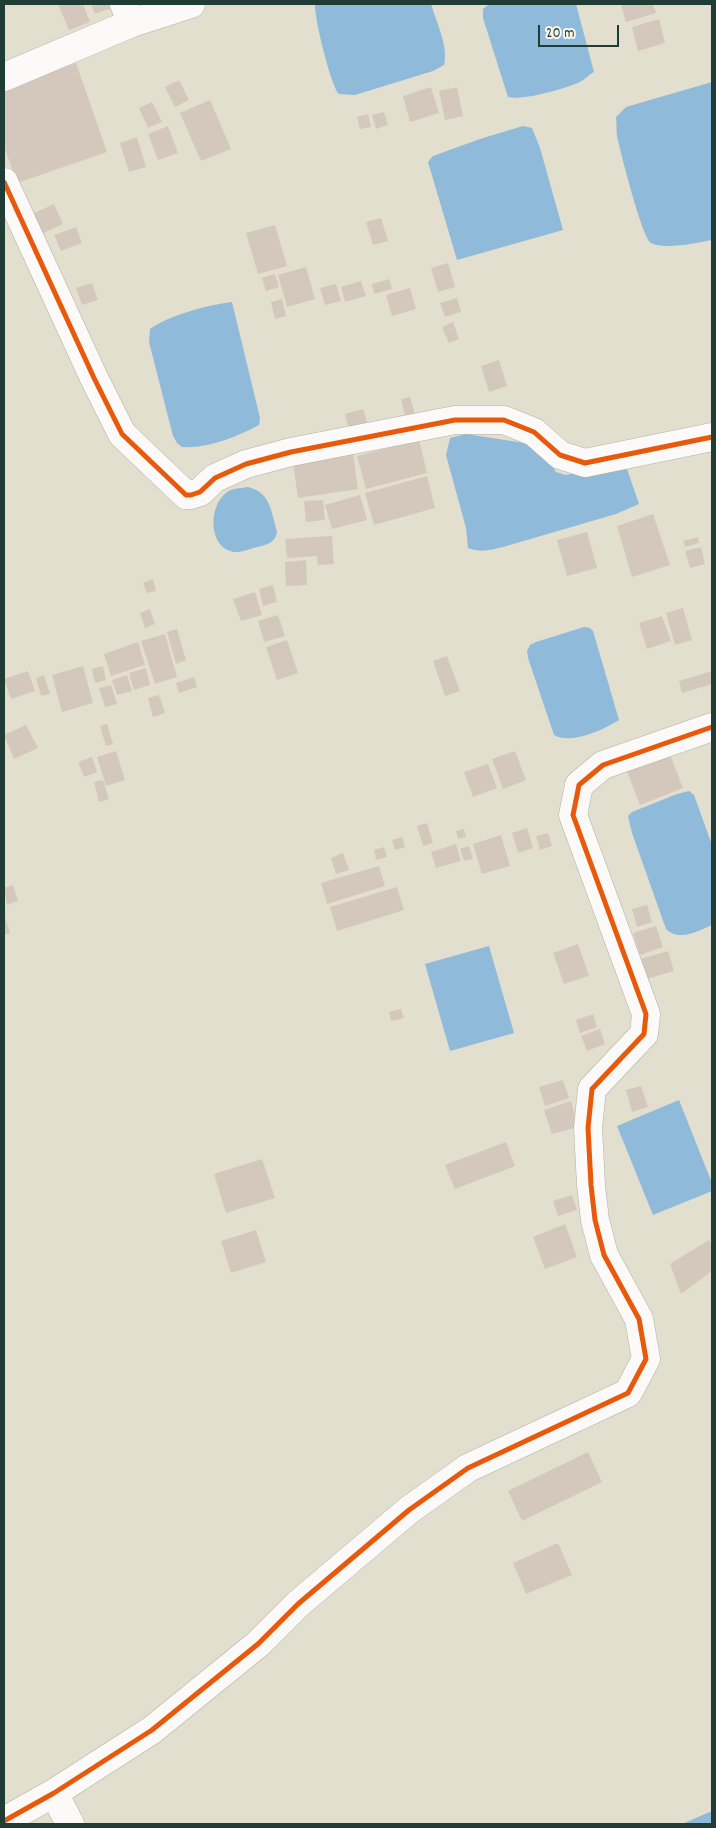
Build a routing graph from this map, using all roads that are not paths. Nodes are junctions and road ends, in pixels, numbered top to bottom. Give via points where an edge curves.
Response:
1 (191, 4) edge
2 (128, 14) edge
3 (4, 77) edge
4 (4, 182) edge
5 (712, 437) edge
6 (712, 727) edge
7 (54, 1792) junction
8 (4, 1821) edge
9 (70, 1824) edge

1 - 2 street
2 - 3 street
4 - 5 street via 122,434 186,494 200,492 214,478 246,464 455,420 504,420 534,432 560,455 585,463
6 - 7 street via 603,766 579,785 573,815 646,1014 644,1034 592,1089 588,1128 591,1185 604,1254 639,1319 646,1359 628,1392 468,1468 409,1510 298,1604 258,1644 152,1730
7 - 8 street
7 - 9 street

